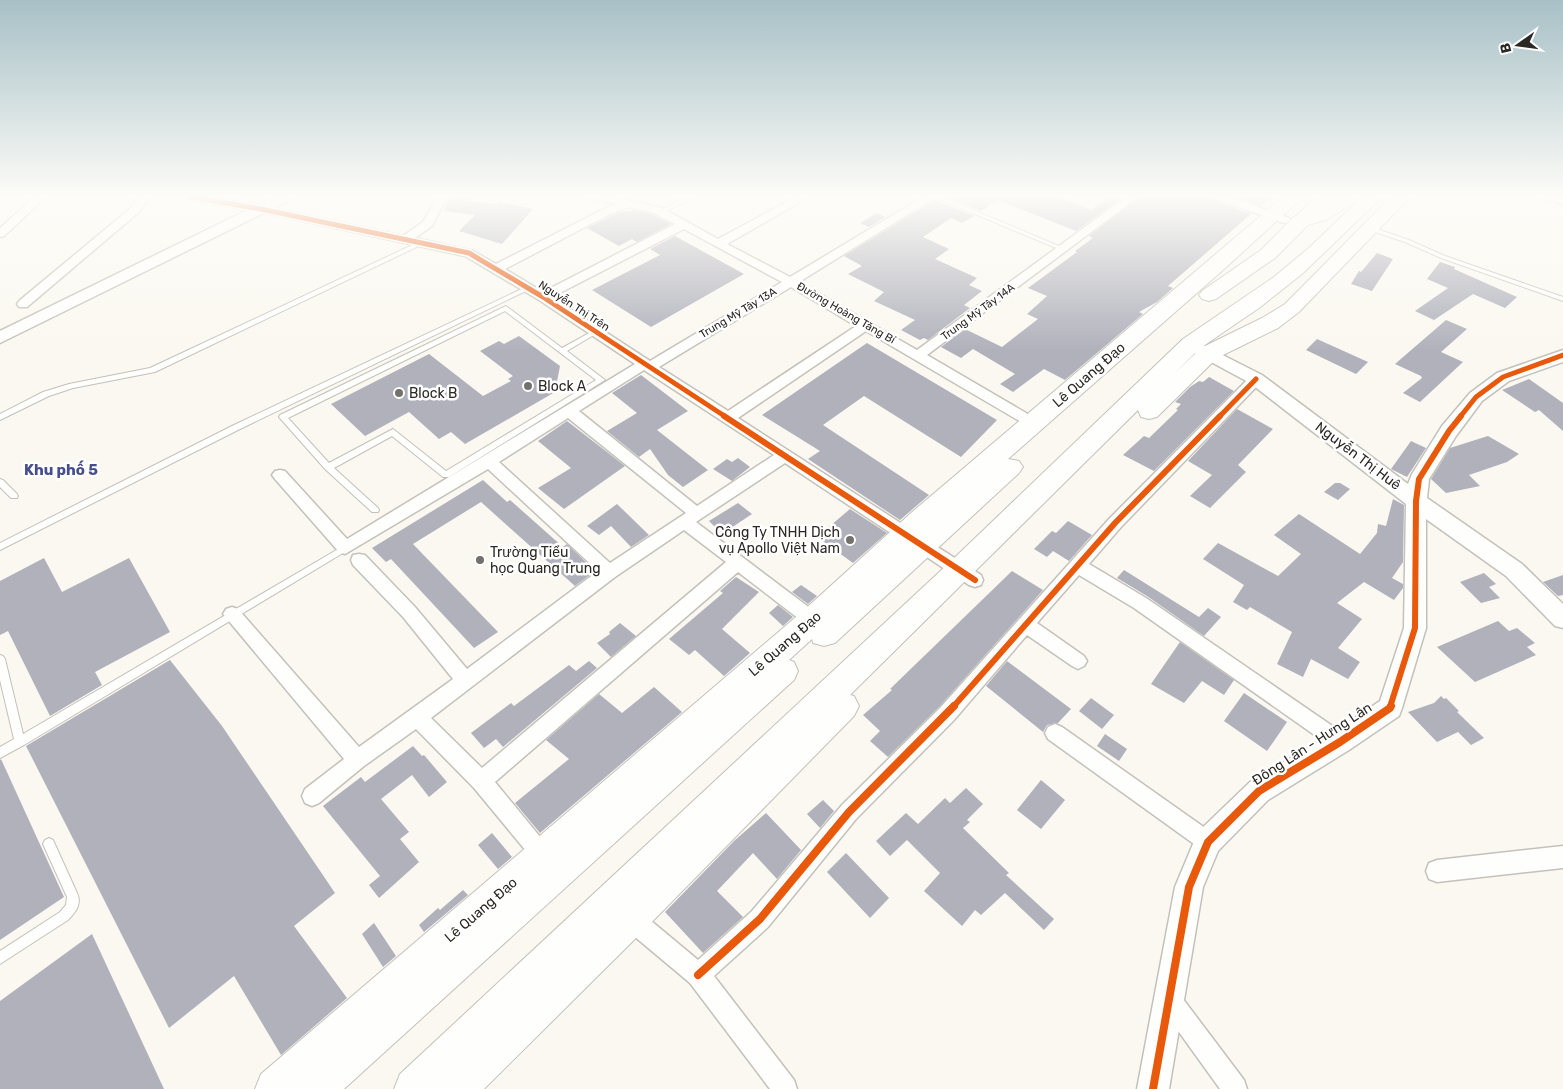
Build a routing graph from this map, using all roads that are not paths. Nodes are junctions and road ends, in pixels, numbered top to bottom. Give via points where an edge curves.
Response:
1 (91, 248) edge
2 (181, 248) edge
3 (412, 248) edge
4 (448, 248) edge
5 (537, 248) edge
6 (639, 248) edge
7 (725, 248) edge
8 (847, 248) edge
9 (1058, 248) edge
10 (1066, 248) edge
11 (1250, 248) edge
12 (1271, 248) edge
13 (1320, 248) edge
14 (1352, 248) edge
15 (1424, 248) edge
16 (1063, 250) junction
17 (496, 269) junction
18 (1319, 281) junction
19 (791, 282) junction
20 (528, 288) junction
21 (1267, 292) junction
22 (543, 297) junction
23 (1563, 300) edge
24 (24, 304) dead end
25 (866, 325) junction
26 (595, 332) junction
27 (0, 338) edge
28 (1200, 348) junction
29 (562, 351) junction
30 (919, 355) junction
31 (1563, 355) edge
32 (646, 366) junction
33 (1256, 379) junction
34 (569, 412) junction
35 (0, 417) edge
36 (727, 419) junction
37 (1033, 423) junction
38 (784, 456) junction
39 (1004, 461) junction
40 (489, 462) junction
41 (328, 466) junction
42 (280, 475) dead end
43 (0, 482) edge
44 (14, 496) dead end
45 (1416, 501) junction
46 (375, 510) dead end
47 (690, 517) junction
48 (913, 541) junction
49 (0, 547) edge
50 (345, 548) junction
51 (359, 560) dead end
52 (738, 562) junction
53 (1078, 566) junction
54 (609, 572) junction
55 (967, 576) junction
56 (232, 614) junction
57 (1563, 619) edge
58 (813, 620) junction
59 (1026, 625) junction
60 (0, 659) edge
61 (1078, 661) dead end
62 (466, 681) junction
63 (417, 717) junction
64 (1055, 733) dead end
65 (20, 742) junction
66 (1340, 742) junction
67 (0, 753) edge
68 (357, 760) junction
69 (481, 781) junction
70 (312, 796) dead end
71 (1208, 842) junction
72 (49, 844) dead end
73 (543, 856) junction
74 (1563, 857) edge
75 (1437, 871) dead end
76 (630, 918) junction
77 (0, 958) edge
78 (698, 975) junction
79 (1169, 999) junction
80 (471, 1080) edge
81 (276, 1089) edge
82 (313, 1089) edge
83 (415, 1089) edge
84 (785, 1089) edge
85 (1154, 1089) edge
86 (1235, 1089) edge

1 - 24 street
2 - 27 street
3 - 35 lane via 152,370 46,394
4 - 17 street, Nguyễn Thị Trên via 469,253
5 - 17 street
6 - 22 street
7 - 19 street, Đường Hoàng Tăng Bí
8 - 19 street, Trung Mỹ Tây 13A
9 - 16 lane
10 - 16 street, Trung Mỹ Tây 14A
11 - 37 highway, Lê Quang Đạo
12 - 39 highway, Lê Quang Đạo via 1268,254 1209,295
13 - 21 highway
14 - 18 highway
15 - 23 lane
16 - 30 street, Trung Mỹ Tây 14A
17 - 20 street, Nguyễn Thị Trên
18 - 21 highway
18 - 28 highway via 1292,308 1270,323
19 - 25 street, Đường Hoàng Tăng Bí
19 - 32 street, Trung Mỹ Tây 13A
20 - 22 street, Nguyễn Thị Trên
20 - 49 lane via 237,427
21 - 28 highway
22 - 26 street, Nguyễn Thị Trên
25 - 30 street, Đường Hoàng Tăng Bí
25 - 36 street
26 - 29 lane
26 - 32 street, Nguyễn Thị Trên
28 - 33 street, Nguyễn Thị Huê
28 - 55 highway via 986,566
29 - 41 lane via 601,380 446,475 393,432
29 - 41 lane via 506,308 283,417
30 - 37 street, Đường Hoàng Tăng Bí
31 - 45 street, Đông Lân - Hưng Lân via 1503,377 1476,396 1419,479
32 - 34 street, Trung Mỹ Tây 13A
32 - 36 street, Nguyễn Thị Trên
33 - 45 street, Nguyễn Thị Huê
33 - 53 street via 1115,523
34 - 40 street, Trung Mỹ Tây 13A
34 - 47 street
36 - 38 street, Nguyễn Thị Trên
37 - 39 highway, Lê Quang Đạo
38 - 47 street
38 - 48 street, Nguyễn Thị Trên
39 - 48 highway, Lê Quang Đạo
40 - 50 street, Trung Mỹ Tây 13A
40 - 54 street
41 - 46 lane
42 - 50 street
43 - 44 lane
45 - 57 street, Nguyễn Thị Huê via 1514,570
45 - 66 street, Đông Lân - Hưng Lân via 1415,628 1390,708
47 - 52 street
47 - 54 street
48 - 55 street, Nguyễn Thị Trên
48 - 58 highway, Lê Quang Đạo
48 - 82 highway, Lê Quang Đạo
50 - 56 lane
51 - 62 street via 409,612
52 - 58 street
52 - 69 street
53 - 59 street
53 - 66 street via 1140,603
54 - 62 street
55 - 76 highway via 949,601
55 - 83 highway
56 - 65 lane
56 - 68 street
58 - 73 highway, Lê Quang Đạo
59 - 61 street
59 - 78 street via 947,714 849,812 760,919
60 - 65 lane
62 - 63 street
63 - 68 street
63 - 69 street
64 - 71 street
65 - 67 lane
66 - 71 street, Đông Lân - Hưng Lân via 1259,791
68 - 70 street
69 - 73 street
71 - 79 street, Đông Lân - Hưng Lân via 1189,887
72 - 77 lane via 73,897 72,908
73 - 81 highway, Lê Quang Đạo
74 - 75 street
76 - 78 street
76 - 80 highway
78 - 84 street
79 - 85 street, Đông Lân - Hưng Lân
79 - 86 street

